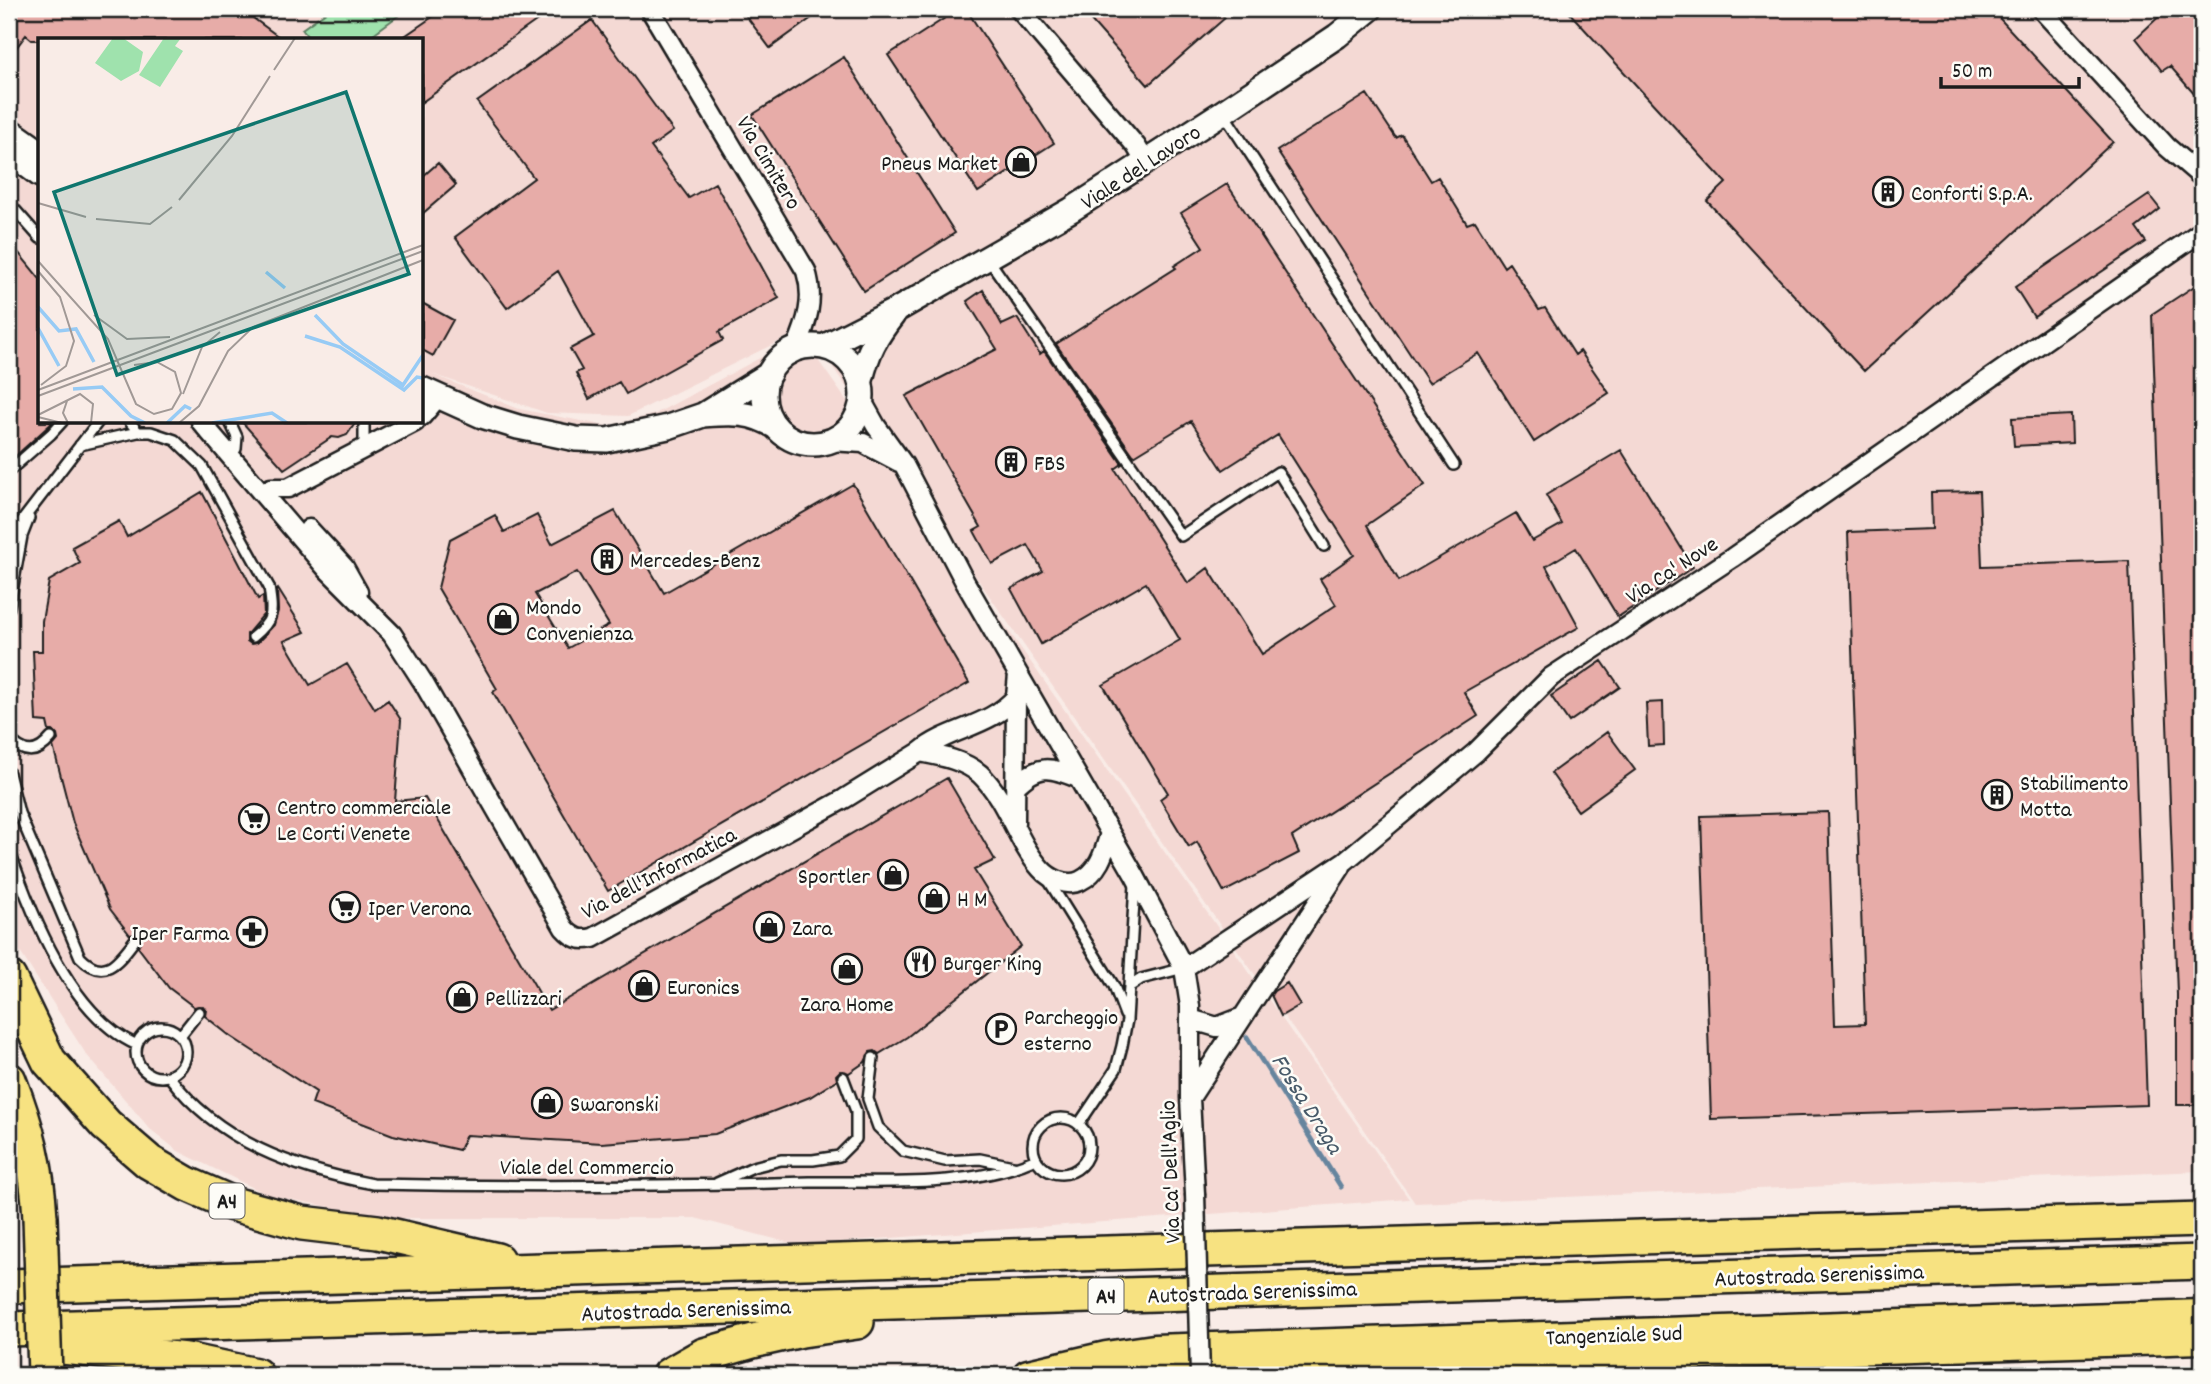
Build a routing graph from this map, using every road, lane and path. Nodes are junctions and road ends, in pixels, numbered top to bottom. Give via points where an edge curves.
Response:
1 (650, 9) edge
2 (1019, 9) edge
3 (1370, 9) edge
4 (2041, 9) edge
5 (1223, 112) junction
6 (9, 130) edge
7 (38, 151) edge
8 (9, 152) edge
9 (1145, 161) junction
10 (38, 174) edge
11 (2202, 177) edge
12 (9, 203) edge
13 (2202, 231) edge
14 (38, 237) edge
15 (988, 258) junction
16 (900, 307) junction
17 (825, 346) junction
18 (796, 348) junction
19 (769, 374) junction
20 (862, 390) junction
21 (430, 393) edge
22 (424, 410) edge
23 (703, 415) junction
24 (60, 424) edge
25 (96, 424) edge
26 (132, 424) edge
27 (203, 424) edge
28 (214, 424) edge
29 (231, 424) edge
30 (363, 424) edge
31 (411, 424) edge
32 (776, 426) junction
33 (138, 432) junction
34 (830, 441) junction
35 (80, 446) junction
36 (364, 447) junction
37 (236, 449) junction
38 (904, 465) junction
39 (1454, 465) dead end
40 (9, 471) edge
41 (271, 488) junction
42 (32, 510) junction
43 (9, 543) edge
44 (1324, 547) dead end
45 (367, 607) junction
46 (9, 608) edge
47 (253, 637) dead end
48 (1018, 674) junction
49 (1016, 698) junction
50 (9, 738) edge
51 (51, 738) dead end
52 (920, 752) junction
53 (9, 773) edge
54 (1078, 778) junction
55 (1015, 787) junction
56 (1015, 824) junction
57 (1110, 834) junction
58 (9, 849) edge
59 (1345, 861) junction
60 (1042, 869) junction
61 (1135, 876) junction
62 (134, 941) dead end
63 (1184, 968) junction
64 (9, 978) edge
65 (1129, 987) junction
66 (200, 1012) dead end
67 (1243, 1017) junction
68 (1127, 1020) junction
69 (1190, 1020) junction
70 (180, 1036) junction
71 (137, 1045) junction
72 (873, 1058) dead end
73 (169, 1076) junction
74 (843, 1077) dead end
75 (9, 1080) edge
76 (1190, 1098) junction
77 (1079, 1124) junction
78 (1035, 1159) junction
79 (1018, 1167) junction
80 (712, 1185) junction
81 (2202, 1220) edge
82 (2202, 1262) edge
83 (540, 1270) junction
84 (9, 1286) edge
85 (1023, 1298) junction
86 (2202, 1315) edge
87 (9, 1329) edge
88 (2202, 1338) edge
89 (9, 1342) edge
90 (45, 1375) edge
91 (256, 1375) edge
92 (669, 1375) edge
93 (1028, 1375) edge
94 (1147, 1375) edge
95 (1200, 1375) edge

1 - 18 street, Via Cimitero via 806,271 810,307
2 - 9 street
3 - 5 street, Viale del Lavoro
4 - 11 street via 2167,147
5 - 9 street, Viale del Lavoro
5 - 39 lane
6 - 7 street
8 - 10 street
9 - 15 street, Viale del Lavoro
12 - 14 lane
13 - 59 street, Via Ca' Nove via 1732,558 1551,677 1476,752
15 - 16 street, Viale del Lavoro
15 - 44 lane via 1181,536 1278,472
16 - 17 street, Viale del Lavoro
16 - 20 street, Viale del Lavoro via 874,340
17 - 18 street, Viale del Lavoro
17 - 20 street via 852,364
18 - 19 street via 775,363
19 - 23 street
19 - 32 street via 765,401
20 - 34 street, Viale del Lavoro via 859,414 852,426
20 - 38 street via 876,426
21 - 22 street
21 - 23 street via 482,416 576,439 631,437
23 - 32 street via 735,413 761,417
24 - 40 lane
25 - 35 lane
26 - 33 lane
27 - 45 street, Via dell'Informatica via 327,569
28 - 37 street, Via dell'Informatica
29 - 37 lane
30 - 36 lane
31 - 36 street
32 - 34 street via 801,442
33 - 35 lane
33 - 47 lane via 175,440 202,466 269,587 268,625
34 - 38 street via 863,443
35 - 42 lane
36 - 41 street via 288,488
37 - 41 street, Via dell'Informatica
38 - 48 street
41 - 45 street, Via dell'Informatica via 344,567
42 - 43 lane
42 - 46 lane via 22,537
45 - 52 street, Via dell'Informatica via 392,634 423,682 564,928 582,940 593,938
48 - 49 street
48 - 54 street
49 - 52 street, Via dell'Informatica via 996,716 932,742
49 - 55 street
50 - 51 lane via 33,751
52 - 56 street via 961,762 978,772
53 - 62 lane via 19,813 80,957 100,969 110,967
54 - 55 street via 1037,769
54 - 57 street
55 - 56 street
56 - 60 street
57 - 60 street via 1091,875 1076,883 1056,881
57 - 61 street
58 - 71 lane via 58,965 100,1020
59 - 63 street, Via Ca' Nove
59 - 67 street
60 - 68 lane via 1114,986
61 - 63 street
61 - 65 lane
63 - 65 lane via 1141,979
63 - 69 street, Via Ca' Dell'Aglio
64 - 83 highway, A4 via 49,1061 106,1125 149,1162 177,1178 233,1204 302,1223 378,1232
65 - 68 lane
66 - 70 lane
67 - 69 street via 1217,1027
67 - 76 street
68 - 77 lane via 1116,1069
69 - 76 street, Via Ca' Dell'Aglio
70 - 71 lane via 159,1027 145,1033
70 - 73 lane via 186,1051 183,1063
71 - 73 lane via 141,1067 152,1075
72 - 79 lane via 868,1099 878,1128 903,1151 945,1161 980,1159
73 - 80 lane, Viale del Commercio via 216,1124 254,1146 324,1174 373,1184
74 - 80 lane via 856,1111 856,1139 839,1156 781,1160
75 - 90 highway, bridge via 37,1173
76 - 95 street, Via Ca' Dell'Aglio, bridge
77 - 78 lane via 1068,1119 1047,1121 1034,1136
77 - 78 lane via 1089,1146 1080,1167 1055,1174
78 - 79 lane, Viale del Commercio
79 - 80 lane, Viale del Commercio via 970,1179
81 - 83 highway, Autostrada Serenissima / A4
82 - 85 highway, Autostrada Serenissima / A4
83 - 84 highway, Autostrada Serenissima / A4
85 - 87 highway, Autostrada Serenissima / A4
85 - 92 highway, A4 via 802,1329 704,1355
86 - 93 highway, Tangenziale Sud via 1154,1350
88 - 94 highway, Tangenziale Sud via 1216,1368
89 - 91 highway via 186,1360

